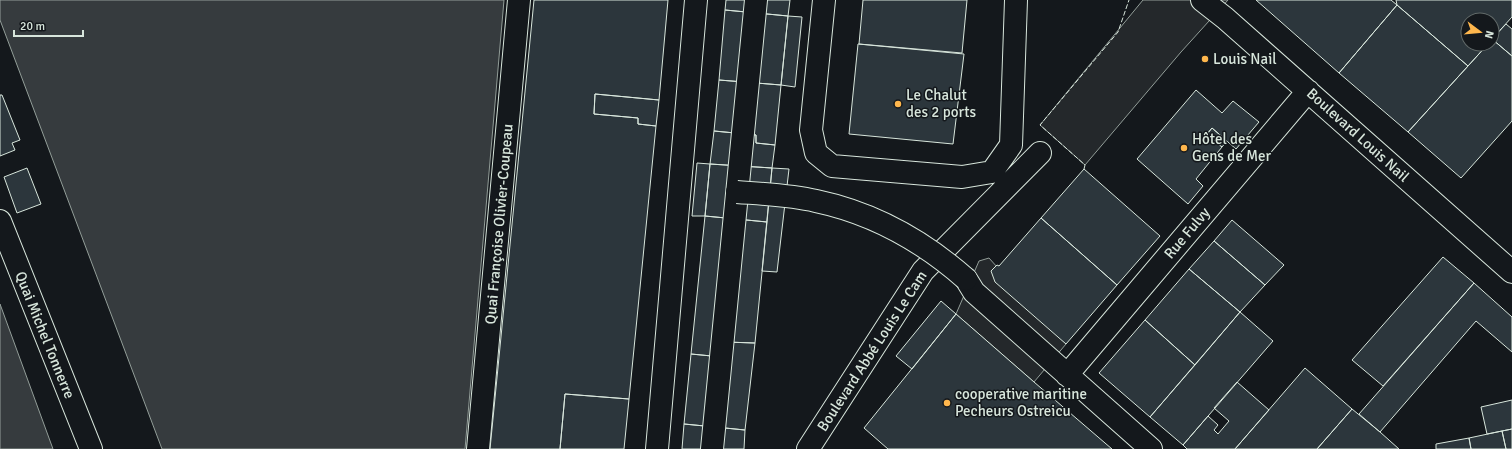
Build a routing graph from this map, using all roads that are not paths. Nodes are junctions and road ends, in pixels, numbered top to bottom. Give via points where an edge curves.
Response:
1 (519, 0) edge
2 (696, 0) edge
3 (756, 0) edge
4 (824, 0) edge
5 (1016, 0) edge
6 (1202, 0) edge
7 (1308, 91) junction
8 (1040, 153) dead end
9 (737, 192) junction
10 (0, 221) edge
11 (1512, 272) edge
12 (1067, 375) junction
13 (90, 449) edge
14 (478, 449) edge
15 (657, 449) edge
16 (712, 449) edge
17 (808, 449) edge
18 (1151, 449) edge

1 - 14 street, Quai Françoise Olivier-Coupeau
2 - 15 street
3 - 9 street
4 - 5 street via 811,130 816,153 832,166 962,177 992,172 1011,145
6 - 7 street, Boulevard Louis Nail
7 - 11 street, Boulevard Louis Nail
7 - 12 street, Rue Fulvy
8 - 17 street, Boulevard Abbé Louis Le Cam via 923,271
9 - 12 street, bridge via 816,201 878,221 899,231 931,251 966,279 974,292
9 - 16 street
10 - 13 street, Quai Michel Tonnerre
12 - 18 street

